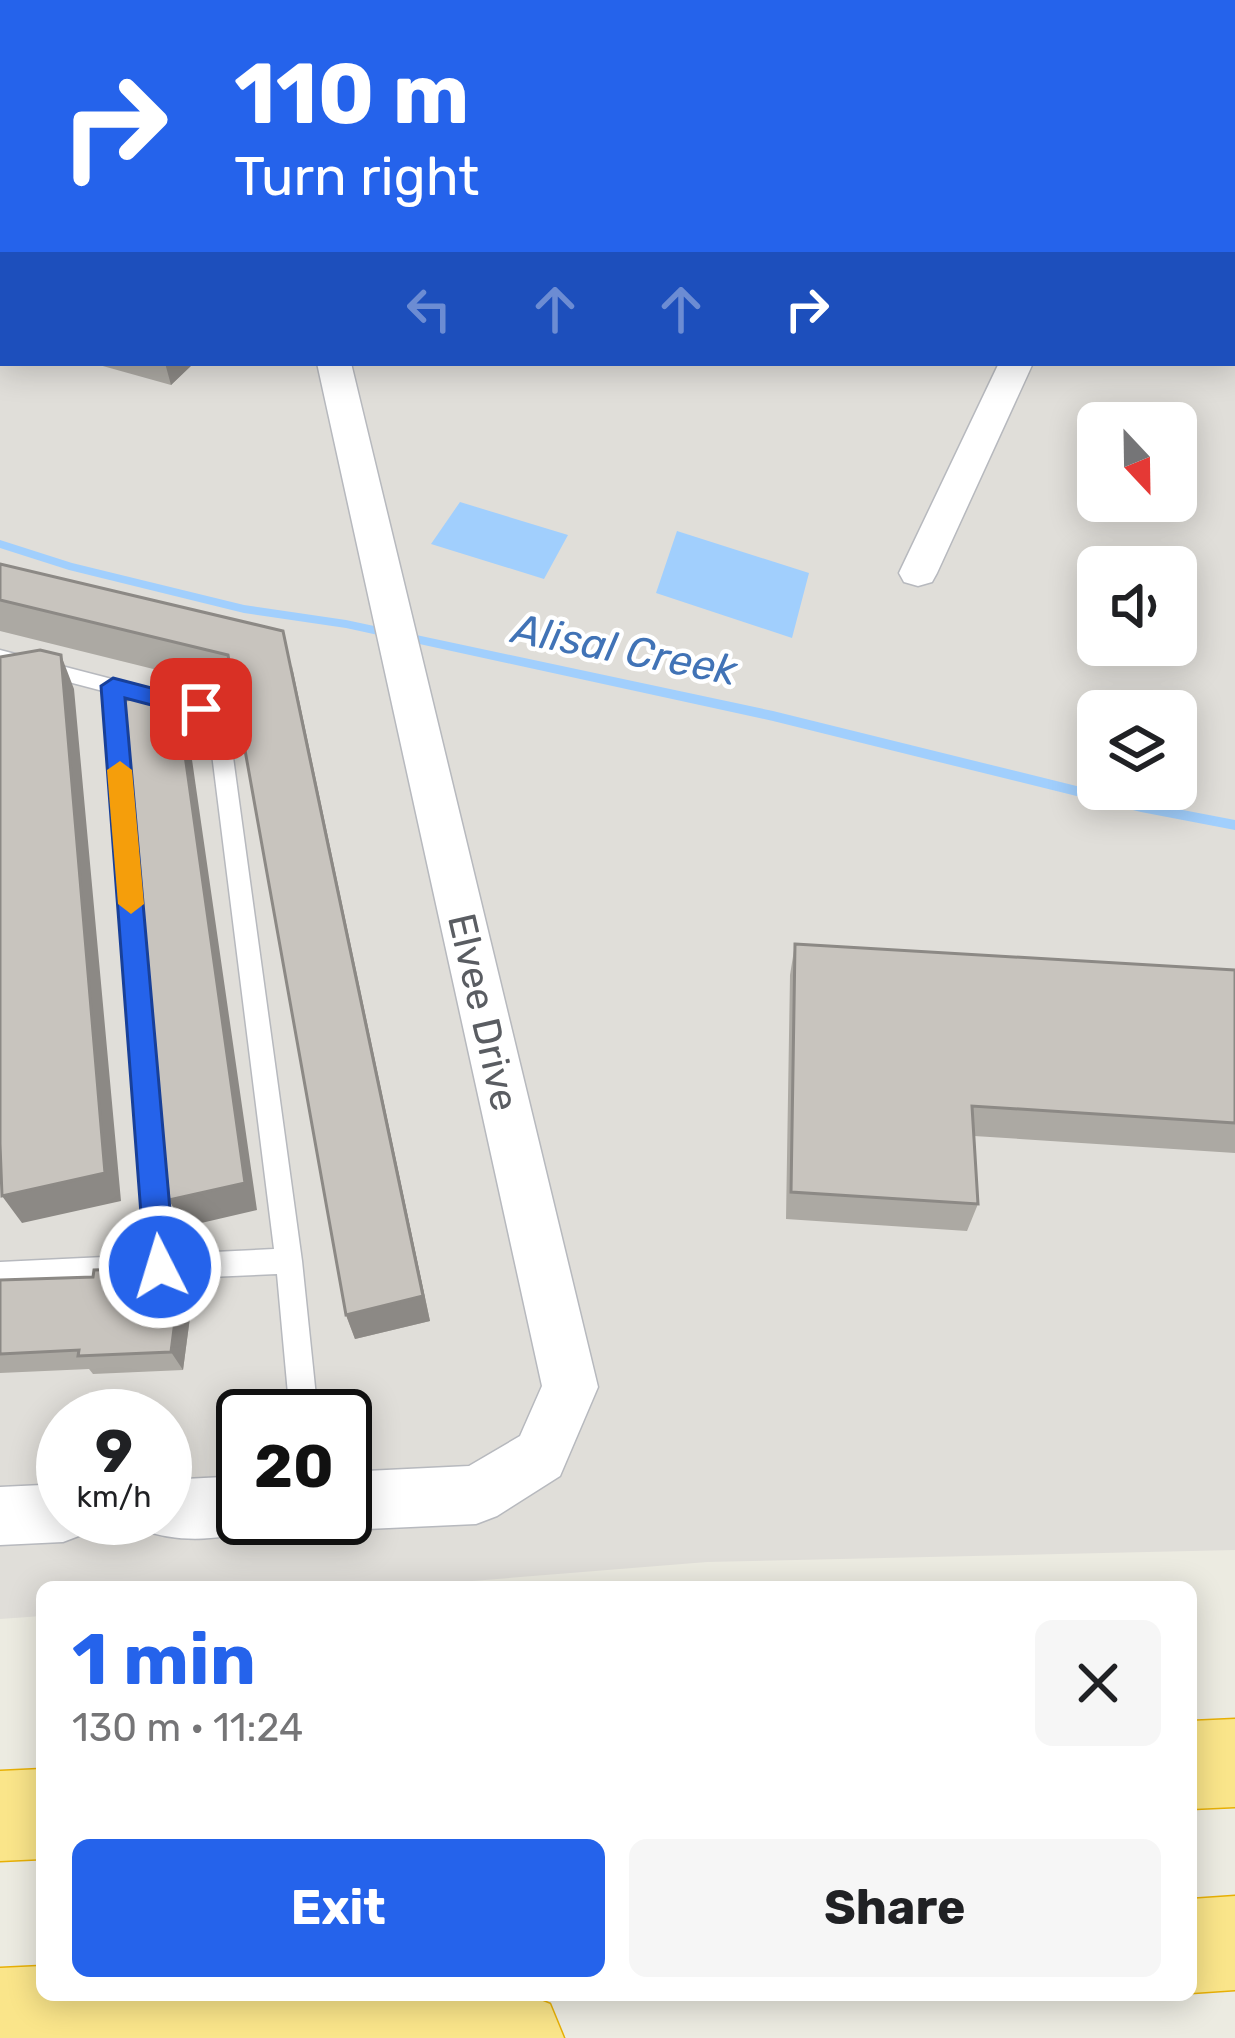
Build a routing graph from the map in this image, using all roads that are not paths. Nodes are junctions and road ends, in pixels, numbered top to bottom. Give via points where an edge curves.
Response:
1 (335, 366) edge
2 (1015, 366) edge
3 (918, 573) dead end
4 (0, 657) edge
5 (113, 686) junction
6 (289, 1261) junction
7 (160, 1267) junction
8 (0, 1274) edge
9 (301, 1389) edge
10 (372, 1500) edge
11 (36, 1514) edge
12 (0, 1516) edge
13 (1235, 1763) edge
14 (1197, 1765) edge
15 (36, 1814) edge
16 (0, 1816) edge
17 (1235, 1943) edge
18 (1197, 1946) edge
19 (292, 2001) edge
20 (226, 2005) junction
21 (0, 2016) edge
22 (517, 2038) edge

1 - 10 street, Elvee Drive via 570,1387 541,1456 476,1495
2 - 3 street
4 - 5 lane
5 - 6 lane via 201,709 219,728
5 - 7 lane
6 - 7 lane
6 - 9 lane
7 - 8 lane
11 - 12 street
13 - 14 highway
15 - 16 highway
17 - 18 highway
19 - 20 highway
20 - 21 highway
20 - 22 highway

